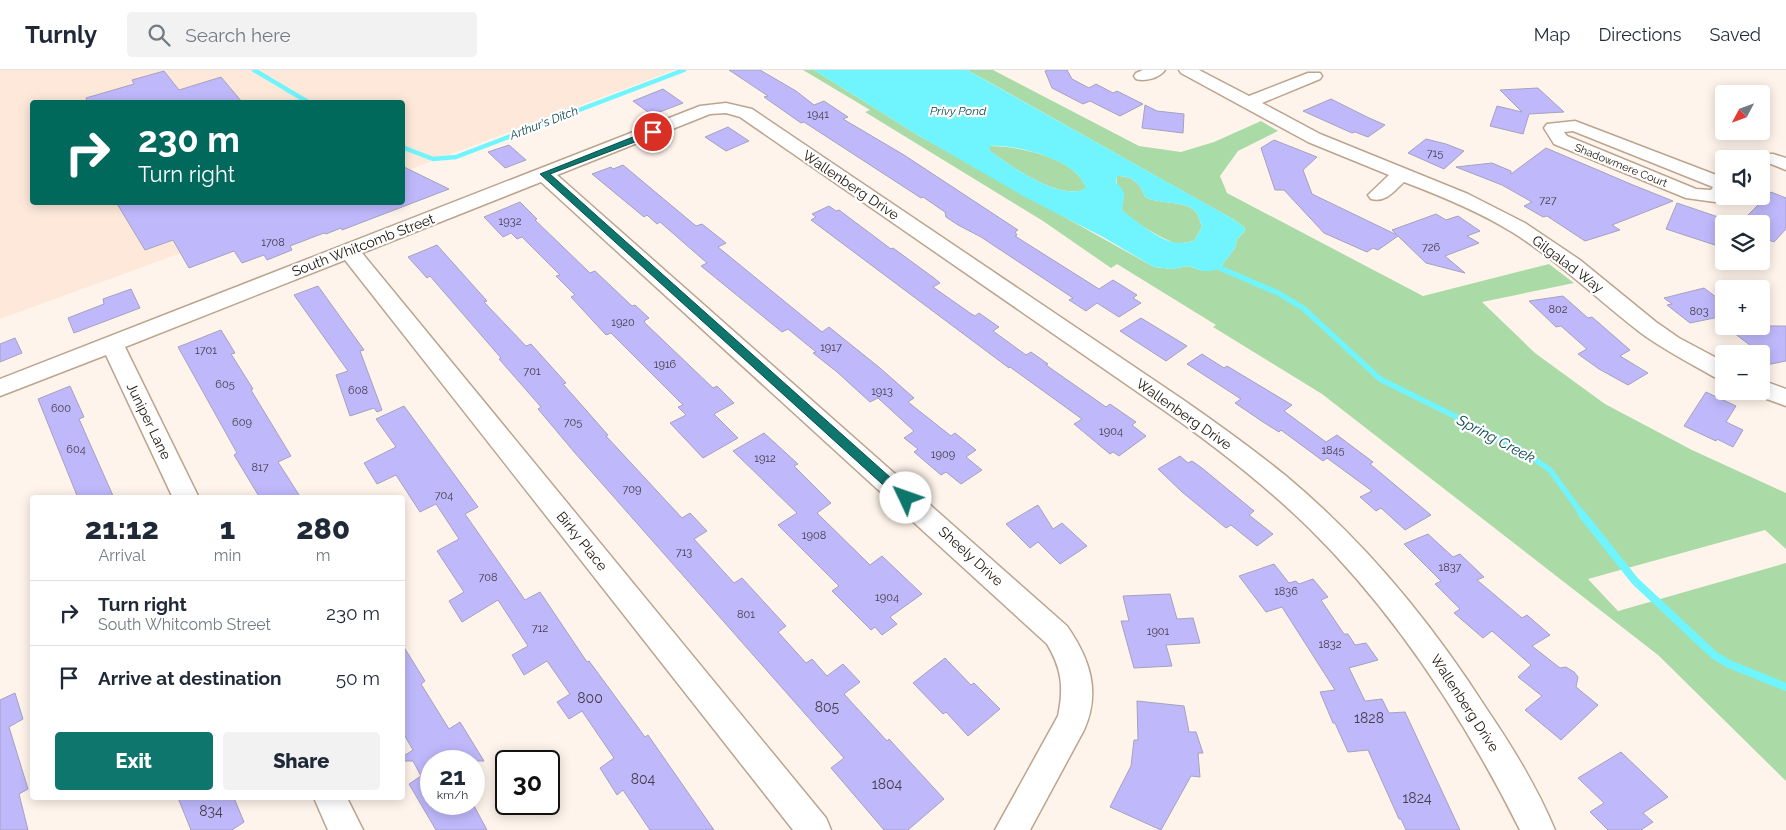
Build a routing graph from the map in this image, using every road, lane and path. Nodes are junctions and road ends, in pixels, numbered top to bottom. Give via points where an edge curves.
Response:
1 (1187, 70) edge
2 (1314, 76) dead end
3 (1247, 103) junction
4 (727, 107) joint
5 (544, 174) junction
6 (1402, 174) junction
7 (1724, 186) edge
8 (1378, 195) dead end
9 (349, 251) junction
10 (112, 344) junction
11 (1715, 367) edge
12 (0, 388) edge
13 (1770, 392) edge
14 (1786, 398) edge
15 (185, 495) edge
16 (331, 800) edge
17 (346, 830) edge
18 (814, 830) edge
19 (1012, 830) edge
20 (1538, 830) edge

1 - 3 street, Gilgalad Way
2 - 3 street
3 - 6 street, Gilgalad Way via 1314,138
4 - 5 street, South Whitcomb Street via 706,110
4 - 20 street, Wallenberg Drive via 746,113 1133,378 1279,485 1364,570 1417,631 1465,699 1506,766
5 - 9 street, South Whitcomb Street
5 - 19 street, Sheely Drive via 1057,635 1075,671 1078,696 1073,720
6 - 8 street
6 - 11 street, Gilgalad Way via 1461,198 1518,227 1573,265 1648,327
7 - 7 street, Shadowmere Court via 1575,126 1553,128 1560,140 1693,194 1715,196
9 - 10 street, South Whitcomb Street
9 - 18 street, Birky Place
10 - 12 street, South Whitcomb Street
10 - 15 street, Juniper Lane
13 - 14 street
16 - 17 street

